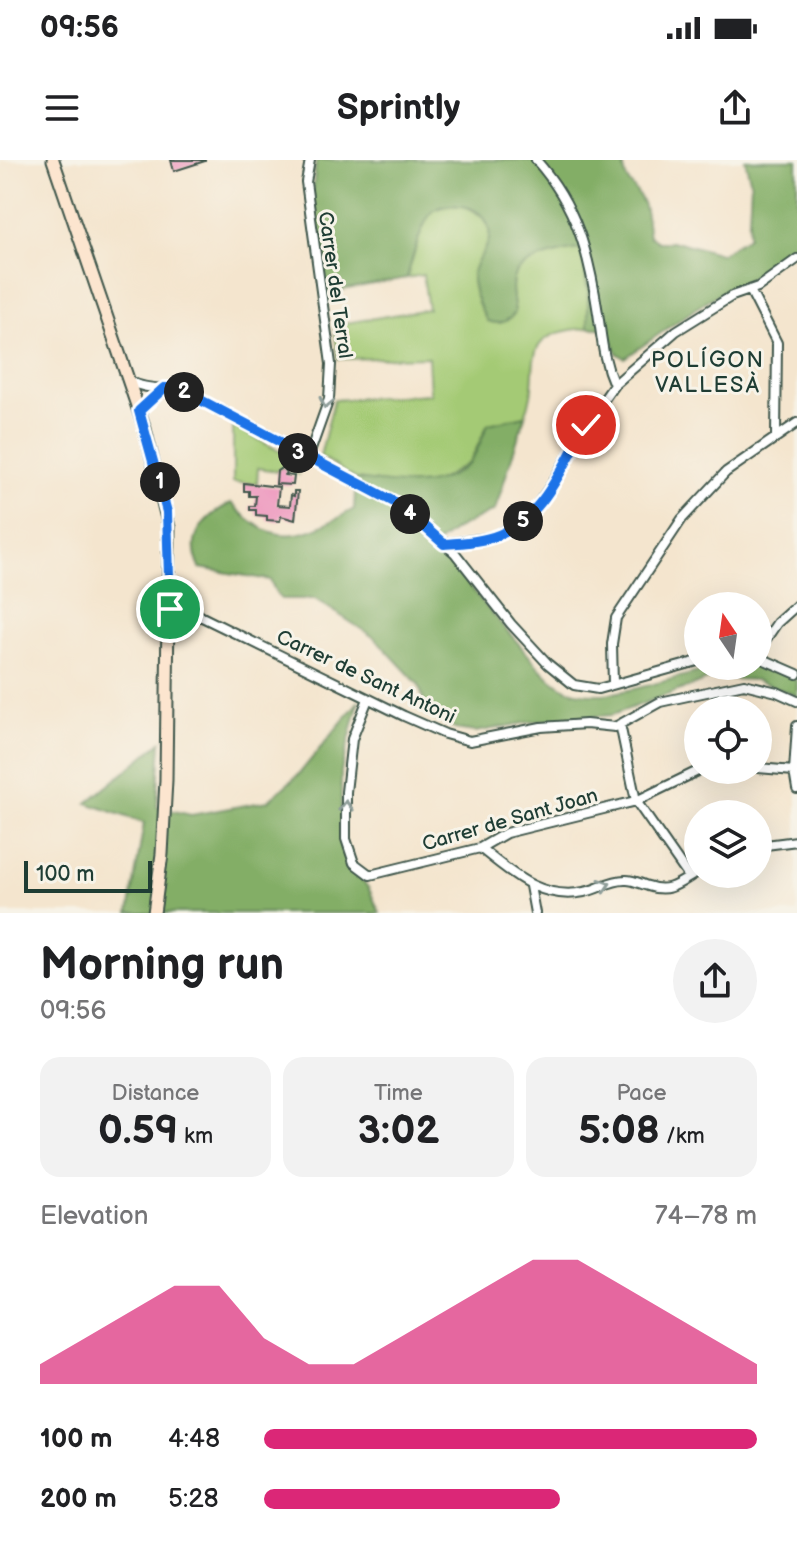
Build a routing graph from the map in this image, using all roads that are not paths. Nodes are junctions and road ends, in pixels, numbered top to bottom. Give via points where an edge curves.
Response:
1 (53, 160) edge
2 (310, 160) edge
3 (536, 160) edge
4 (797, 259) edge
5 (750, 290) junction
6 (129, 381) junction
7 (614, 385) junction
8 (164, 388) junction
9 (139, 411) junction
10 (797, 423) edge
11 (776, 436) junction
12 (308, 458) junction
13 (444, 544) junction
14 (170, 584) junction
15 (185, 605) junction
16 (797, 605) edge
17 (170, 609) junction
18 (189, 616) junction
19 (202, 617) junction
20 (772, 630) edge
21 (170, 636) junction
22 (772, 663) edge
23 (684, 665) edge
24 (797, 674) edge
25 (613, 684) junction
26 (368, 699) junction
27 (797, 701) edge
28 (620, 724) junction
29 (797, 726) edge
30 (772, 769) edge
31 (794, 771) junction
32 (684, 778) edge
33 (797, 789) edge
34 (636, 801) junction
35 (797, 841) edge
36 (772, 844) edge
37 (480, 848) junction
38 (684, 870) edge
39 (684, 881) edge
40 (530, 886) junction
41 (154, 913) edge
42 (535, 913) edge

1 - 6 main road
2 -> 12 street, Carrer del Terral via 307,197 331,364 329,399
3 - 7 street via 579,227 604,363
4 - 5 street
5 - 7 street via 676,331
5 - 11 street via 777,343
6 - 8 street via 147,389
6 - 9 main road
7 - 13 street via 529,517 494,537
8 - 9 street
8 - 12 street via 177,388
9 - 14 main road via 167,512
10 - 11 street
11 - 25 street via 726,472 682,519 616,618
12 - 13 street via 400,505
13 - 25 street via 548,664 574,685 598,689
14 - 15 street, Carrer de Sant Antoni
14 - 17 main road
15 - 17 street
15 - 19 street, Carrer de Sant Antoni
16 - 20 street
17 - 18 street, Carrer de Sant Antoni
17 - 21 main road
18 - 19 street, Carrer de Sant Antoni
18 - 21 street
19 - 26 street, Carrer de Sant Antoni
21 - 41 main road via 162,854
22 - 24 street
23 - 25 street
26 - 28 street, Carrer de Sant Antoni via 470,741 541,727
37 -> 26 street, Carrer de Sant Joan via 370,875 354,863 346,839 346,792 352,739
27 - 28 street, Carrer de Sant Antoni via 744,684 660,702
28 - 34 street
29 - 31 street
30 - 31 street
31 - 33 street
32 - 34 street, Carrer de Sant Joan
34 - 37 street, Carrer de Sant Joan via 506,833
34 - 38 street
35 - 36 street
37 - 40 street
40 -> 39 street via 564,894 628,879 658,890
40 - 42 street

